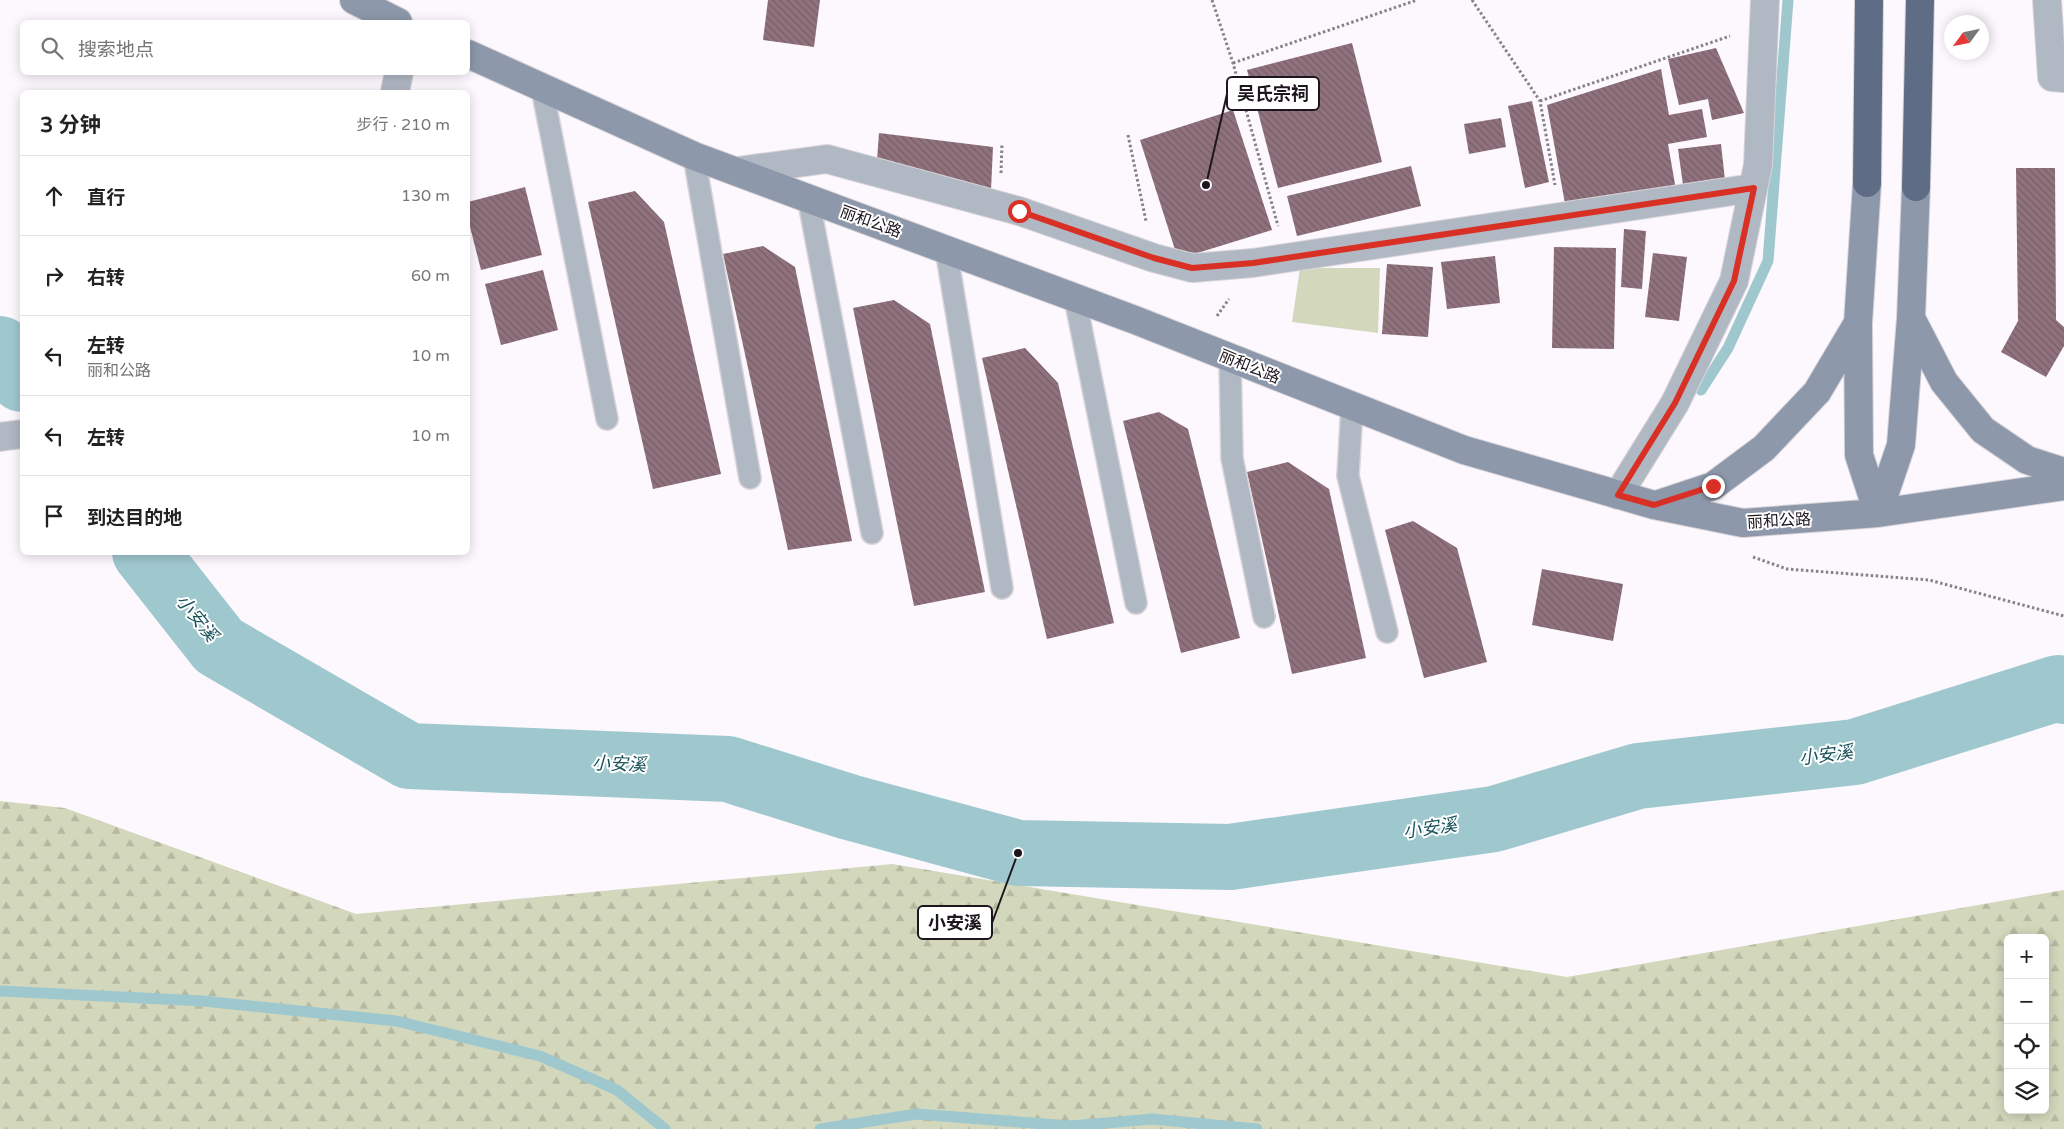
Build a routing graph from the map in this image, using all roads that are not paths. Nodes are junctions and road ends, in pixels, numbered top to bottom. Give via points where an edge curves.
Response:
1 (354, 0) edge
2 (1869, 0) edge
3 (1920, 0) edge
4 (2047, 0) edge
5 (1764, 12) edge
6 (394, 20) edge
7 (470, 55) edge
8 (398, 75) edge
9 (2064, 78) edge
10 (542, 88) junction
11 (395, 90) edge
12 (694, 156) junction
13 (738, 172) junction
14 (1867, 183) joint
15 (1916, 187) joint
16 (1754, 188) junction
17 (808, 198) junction
18 (946, 249) junction
19 (1075, 298) junction
20 (1911, 318) junction
21 (1858, 323) junction
22 (1230, 358) junction
23 (1352, 406) junction
24 (607, 419) dead end
25 (20, 434) edge
26 (0, 437) edge
27 (2064, 472) edge
28 (750, 478) dead end
29 (2064, 486) edge
30 (1618, 495) junction
31 (1654, 505) junction
32 (1878, 513) junction
33 (872, 533) dead end
34 (1002, 588) dead end
35 (1136, 603) dead end
36 (1264, 617) dead end
37 (1387, 632) dead end

1 - 6 main road
2 - 14 highway
3 - 15 highway
4 - 9 street via 2052,77
5 - 16 street via 1758,165
7 - 10 main road, 丽和公路
8 - 11 street
10 - 12 main road, 丽和公路
10 - 24 lane
12 - 13 main road, 丽和公路
12 - 28 lane
13 - 16 street via 827,159 1019,211 1192,268 1253,263
13 - 17 main road, 丽和公路
14 - 21 main road
15 - 20 main road
16 - 30 street via 1734,281 1675,403
17 - 18 main road, 丽和公路
17 - 33 lane
18 - 19 main road, 丽和公路
18 - 34 lane
19 - 22 main road, 丽和公路
19 - 35 lane
20 - 27 main road via 1944,382 1983,430 2027,460
20 - 32 main road via 1901,445
21 - 31 main road via 1817,392 1764,448 1713,486
21 - 32 main road via 1859,455
22 - 23 main road, 丽和公路
22 - 36 lane via 1232,458
23 - 30 main road, 丽和公路 via 1464,450
23 - 37 lane via 1348,476
25 - 26 street
29 - 32 main road, 丽和公路
30 - 31 main road, 丽和公路
31 - 32 main road, 丽和公路 via 1743,523

